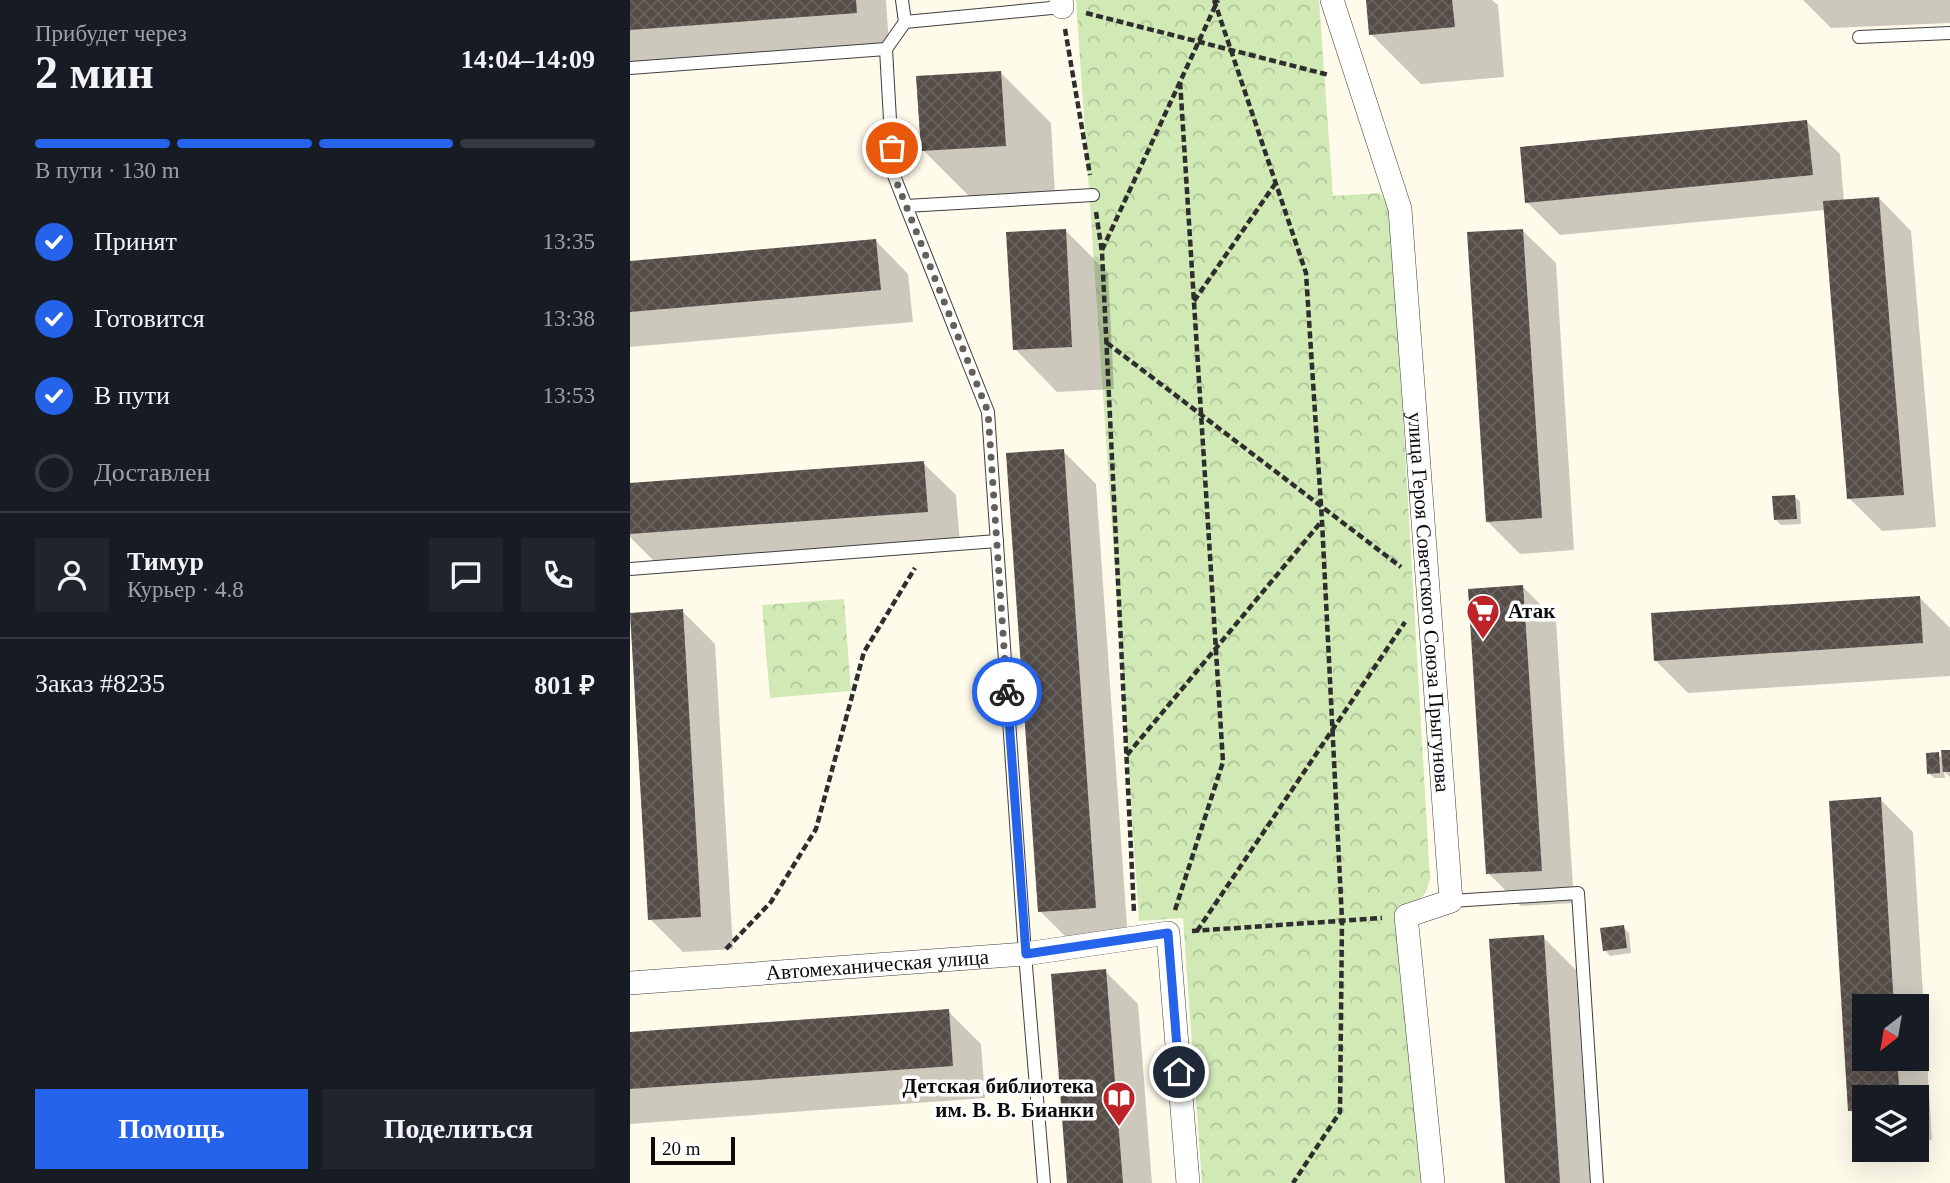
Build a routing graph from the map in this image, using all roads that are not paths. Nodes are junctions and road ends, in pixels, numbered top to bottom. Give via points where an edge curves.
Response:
1 (902, 0) edge
2 (1332, 0) edge
3 (1062, 4) edge
4 (905, 22) junction
5 (1950, 33) edge
6 (1859, 37) dead end
7 (886, 49) junction
8 (630, 68) edge
9 (1093, 195) road end
10 (906, 206) junction
11 (997, 541) junction
12 (630, 569) edge
13 (1451, 901) junction
14 (1026, 954) junction
15 (630, 983) edge
16 (1044, 1183) edge
17 (1188, 1183) edge
18 (1433, 1183) edge
19 (1597, 1183) edge

1 - 4 lane
2 - 13 street, улица Героя Советского Союза Прыгунова via 1400,209
3 - 4 lane
4 - 7 lane
5 - 6 lane
7 - 8 lane
7 - 10 lane via 893,173
9 - 10 lane
10 - 11 lane via 988,412
11 - 12 lane
11 - 14 lane
13 - 18 street via 1406,916
13 - 19 lane via 1578,893
14 - 15 street, Автомеханическая улица
14 - 16 lane
14 - 17 street, Автомеханическая улица via 1168,933

